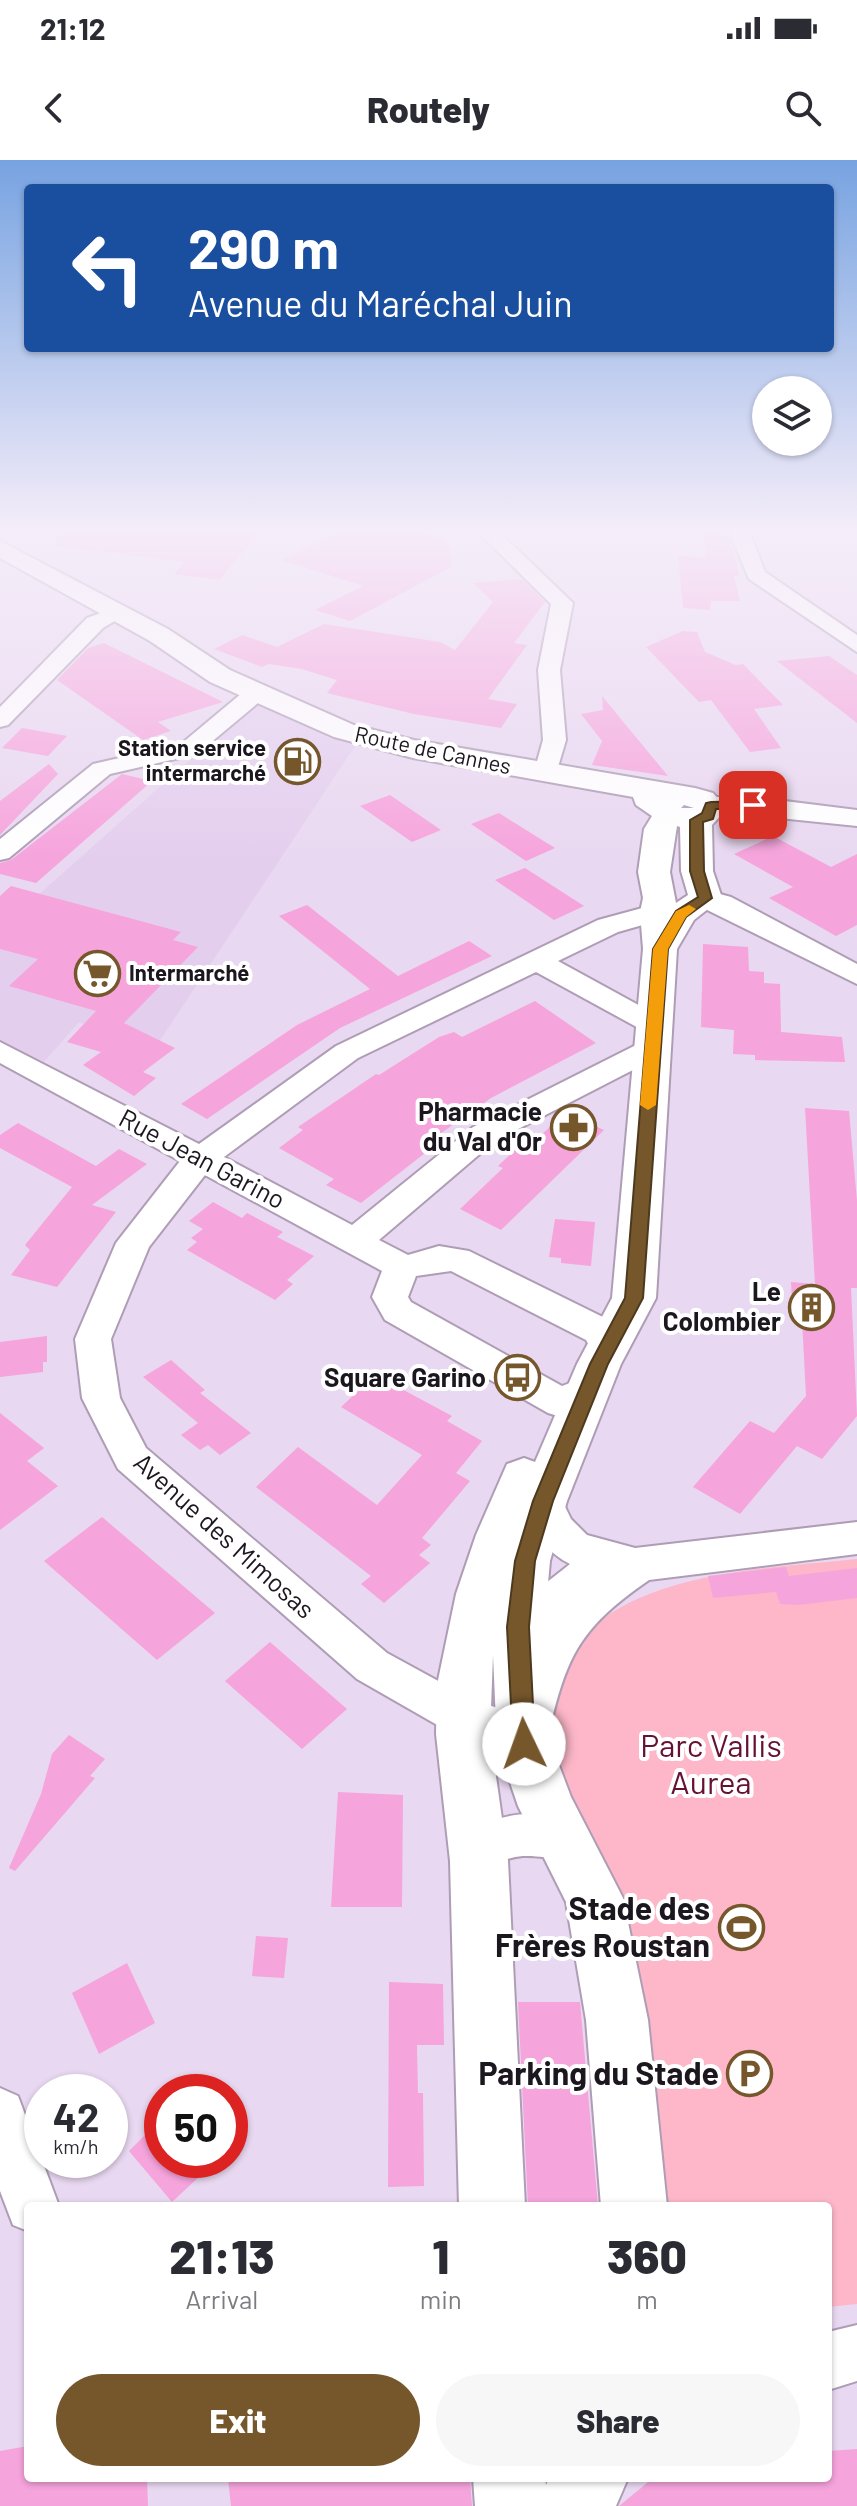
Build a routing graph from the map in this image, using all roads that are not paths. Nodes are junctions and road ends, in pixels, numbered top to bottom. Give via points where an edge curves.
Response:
1 (78, 640) edge
2 (166, 640) edge
3 (554, 640) edge
4 (256, 693) junction
5 (0, 720) edge
6 (546, 772) junction
7 (684, 809) junction
8 (857, 818) edge
9 (0, 852) edge
10 (702, 897) junction
11 (659, 912) junction
12 (534, 959) junction
13 (857, 975) edge
14 (654, 1036) junction
15 (0, 1051) edge
16 (200, 1159) junction
17 (355, 1241) junction
18 (404, 1268) junction
19 (604, 1339) junction
20 (575, 1397) junction
21 (538, 1480) junction
22 (857, 1538) edge
23 (525, 1561) junction
24 (608, 1577) junction
25 (518, 1627) junction
26 (489, 1727) junction
27 (564, 1840) junction
28 (478, 1848) junction
29 (0, 2114) edge
30 (31, 2202) edge
31 (492, 2202) edge
32 (634, 2202) edge
33 (832, 2348) edge
34 (832, 2360) edge
35 (509, 2482) edge
36 (589, 2482) edge
37 (512, 2506) edge
38 (574, 2506) edge

1 - 5 street
2 - 4 main road, Route de Cannes
3 - 6 street via 548,691 557,747
4 - 6 main road, Route de Cannes via 378,741
4 - 9 street via 189,749 102,769
6 - 7 main road, Route de Cannes via 624,786
7 - 8 street via 753,805
7 - 10 main road
7 - 11 main road via 660,829 654,872
10 - 11 main road
10 - 11 main road via 681,914
10 - 13 street
11 - 12 street, Avenue des Mimosas via 608,926
11 - 14 main road
12 - 14 street
12 - 16 street, Avenue des Mimosas via 347,1052
14 - 17 street via 484,1134
14 - 19 main road via 634,1298
15 - 16 street, Rue Jean Garino
16 - 17 street, Rue Jean Garino
16 - 26 street, Avenue des Mimosas via 133,1243 121,1270 93,1339 101,1398 132,1458 372,1666
17 - 18 street, Rue Jean Garino
18 - 19 street via 457,1259
18 - 20 street via 390,1297 398,1311
19 - 20 main road
20 - 21 main road
21 - 23 main road
21 - 24 street via 553,1531
21 - 26 main road via 496,1543 470,1640
22 - 24 street
23 - 24 street
23 - 25 main road
24 - 25 street
24 - 26 street via 558,1634 541,1674
25 - 26 main road
26 - 27 main road
26 - 28 main road via 468,1786
27 - 28 street via 510,1835
27 - 32 main road via 594,1898 617,2020
28 - 31 main road
29 - 30 street
33 - 34 street via 857,2353
35 - 37 main road
36 - 38 main road

